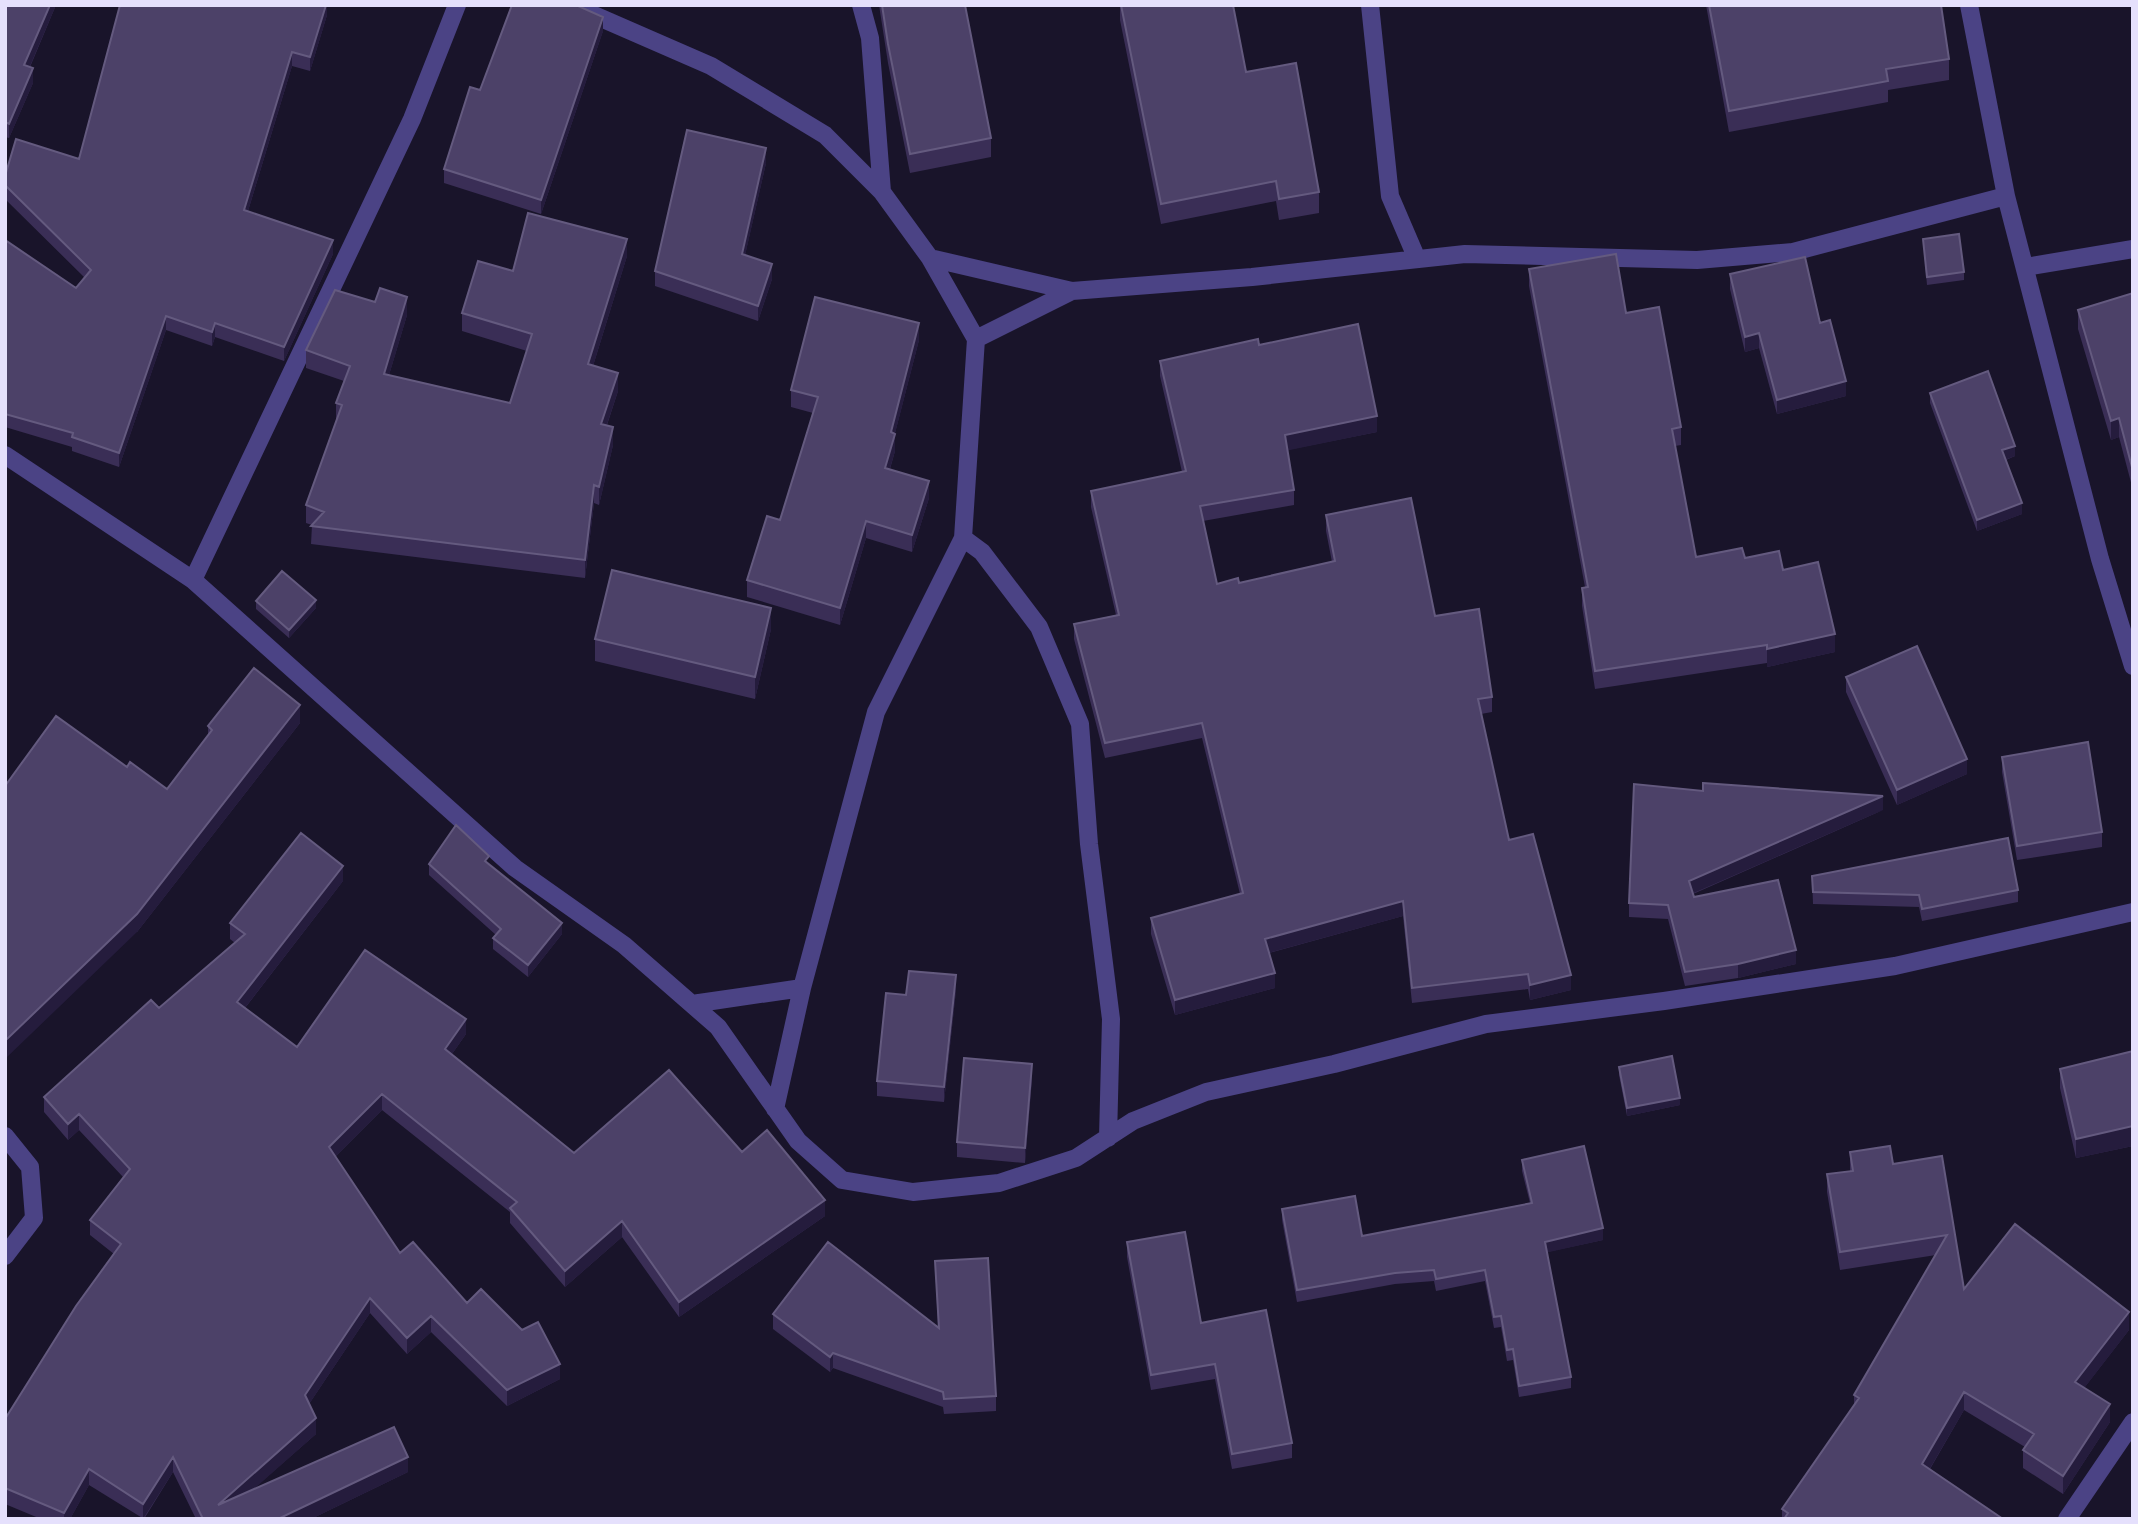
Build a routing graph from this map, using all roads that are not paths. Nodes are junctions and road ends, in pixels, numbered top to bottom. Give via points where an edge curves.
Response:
1 (457, 5) edge
2 (571, 5) edge
3 (861, 5) edge
4 (1370, 5) edge
5 (1969, 5) edge
6 (881, 192) junction
7 (2006, 196) junction
8 (2133, 248) edge
9 (930, 258) junction
10 (1417, 259) junction
11 (2025, 267) junction
12 (1072, 291) junction
13 (976, 339) junction
14 (5, 456) edge
15 (963, 538) junction
16 (193, 580) junction
17 (2133, 666) edge
18 (2133, 912) edge
19 (802, 988) junction
20 (692, 1004) junction
21 (775, 1109) junction
22 (5, 1136) edge
23 (1108, 1138) junction
24 (5, 1256) edge
25 (2133, 1422) edge
26 (2067, 1519) edge

1 - 16 street via 412,119
2 - 6 street via 723,73 825,135
3 - 6 street via 870,38
4 - 10 street via 1390,195
5 - 7 street
6 - 9 street
7 - 10 street via 1793,252 1696,260 1465,254
7 - 11 street
8 - 11 street
9 - 12 street
9 - 13 street
10 - 12 street
11 - 17 street via 2100,559
12 - 13 street
13 - 15 street
14 - 16 street
15 - 19 street via 876,712
15 - 23 street via 982,552 1039,627 1080,724 1089,844 1111,1019
16 - 20 street via 515,868 624,945
18 - 23 street via 1895,966 1486,1024 1206,1092 1133,1121
19 - 20 street
19 - 21 street
20 - 21 street via 718,1027
21 - 23 street via 799,1141 842,1180 913,1192 999,1183 1076,1158
22 - 24 street via 30,1167 34,1218
25 - 26 street

